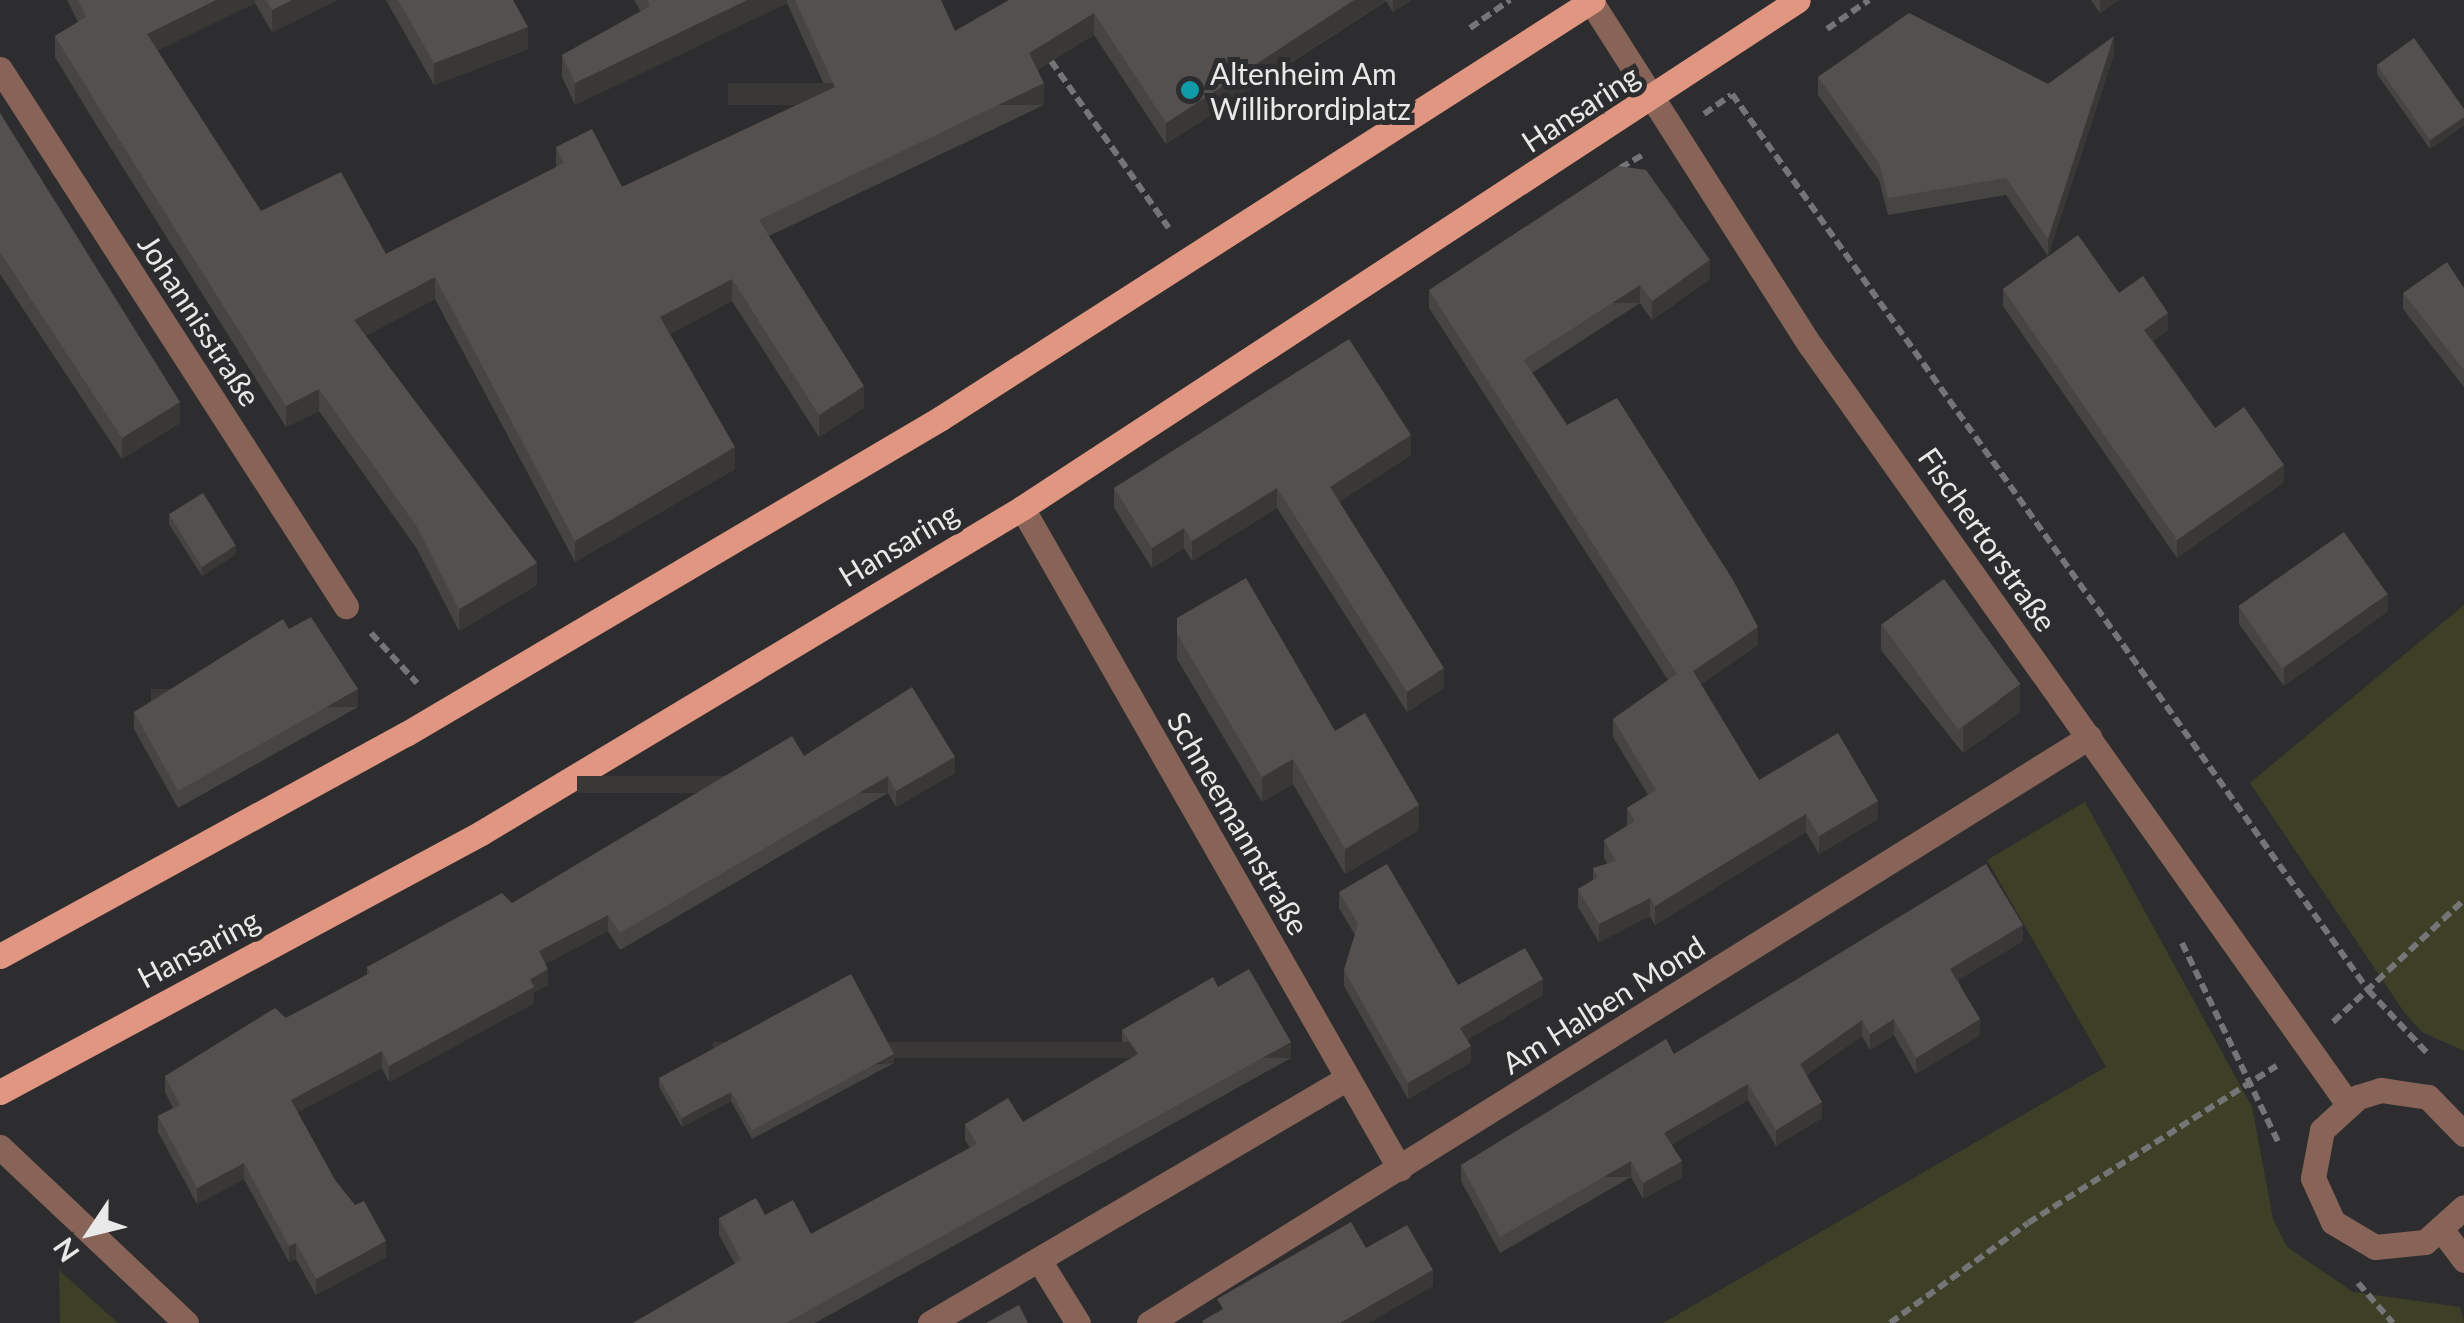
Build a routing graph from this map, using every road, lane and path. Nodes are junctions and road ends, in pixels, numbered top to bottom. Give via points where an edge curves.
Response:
1 (1591, 0) edge
2 (1798, 0) edge
3 (1052, 61) edge
4 (0, 69) edge
5 (1732, 94) dead end
6 (1655, 99) junction
7 (1173, 234) dead end
8 (1022, 508) junction
9 (346, 606) joint
10 (424, 692) dead end
11 (2089, 737) junction
12 (2464, 900) edge
13 (2179, 934) dead end
14 (0, 956) edge
15 (2368, 990) junction
16 (2446, 1064) dead end
17 (1347, 1078) junction
18 (2256, 1080) junction
19 (0, 1092) edge
20 (2348, 1104) junction
21 (2464, 1134) edge
22 (0, 1147) edge
23 (2280, 1152) dead end
24 (1400, 1170) junction
25 (2464, 1207) edge
26 (2444, 1233) junction
27 (2464, 1260) edge
28 (1042, 1264) junction
29 (2342, 1272) dead end
30 (186, 1323) edge
31 (930, 1323) edge
32 (1078, 1323) edge
33 (1149, 1323) edge
34 (1890, 1323) edge
35 (2393, 1323) edge

1 - 6 street, Fischertorstraße
1 - 14 main road via 941,418 406,734
2 - 6 main road, Hansaring
3 - 7 path
4 - 9 street, Johannisstraße
5 - 15 path
6 - 8 main road, Hansaring
6 - 11 street, Fischertorstraße via 1810,345
8 - 17 street, Schneemannstraße
8 - 19 main road, Hansaring via 481,833
9 - 10 path
11 - 20 street, Fischertorstraße
11 - 24 street, Am Halben Mond
12 - 15 path
13 - 18 path
15 - 16 path via 2413,1046
17 - 24 street, Schneemannstraße
17 - 28 street
18 - 23 path
18 - 34 path via 2028,1222
20 - 21 street via 2404,1090 2448,1110
20 - 26 street via 2315,1153 2313,1178 2333,1222 2375,1247
22 - 30 street
24 - 33 street, Am Halben Mond
25 - 26 street
26 - 27 street
28 - 31 street
28 - 32 street
29 - 35 path

